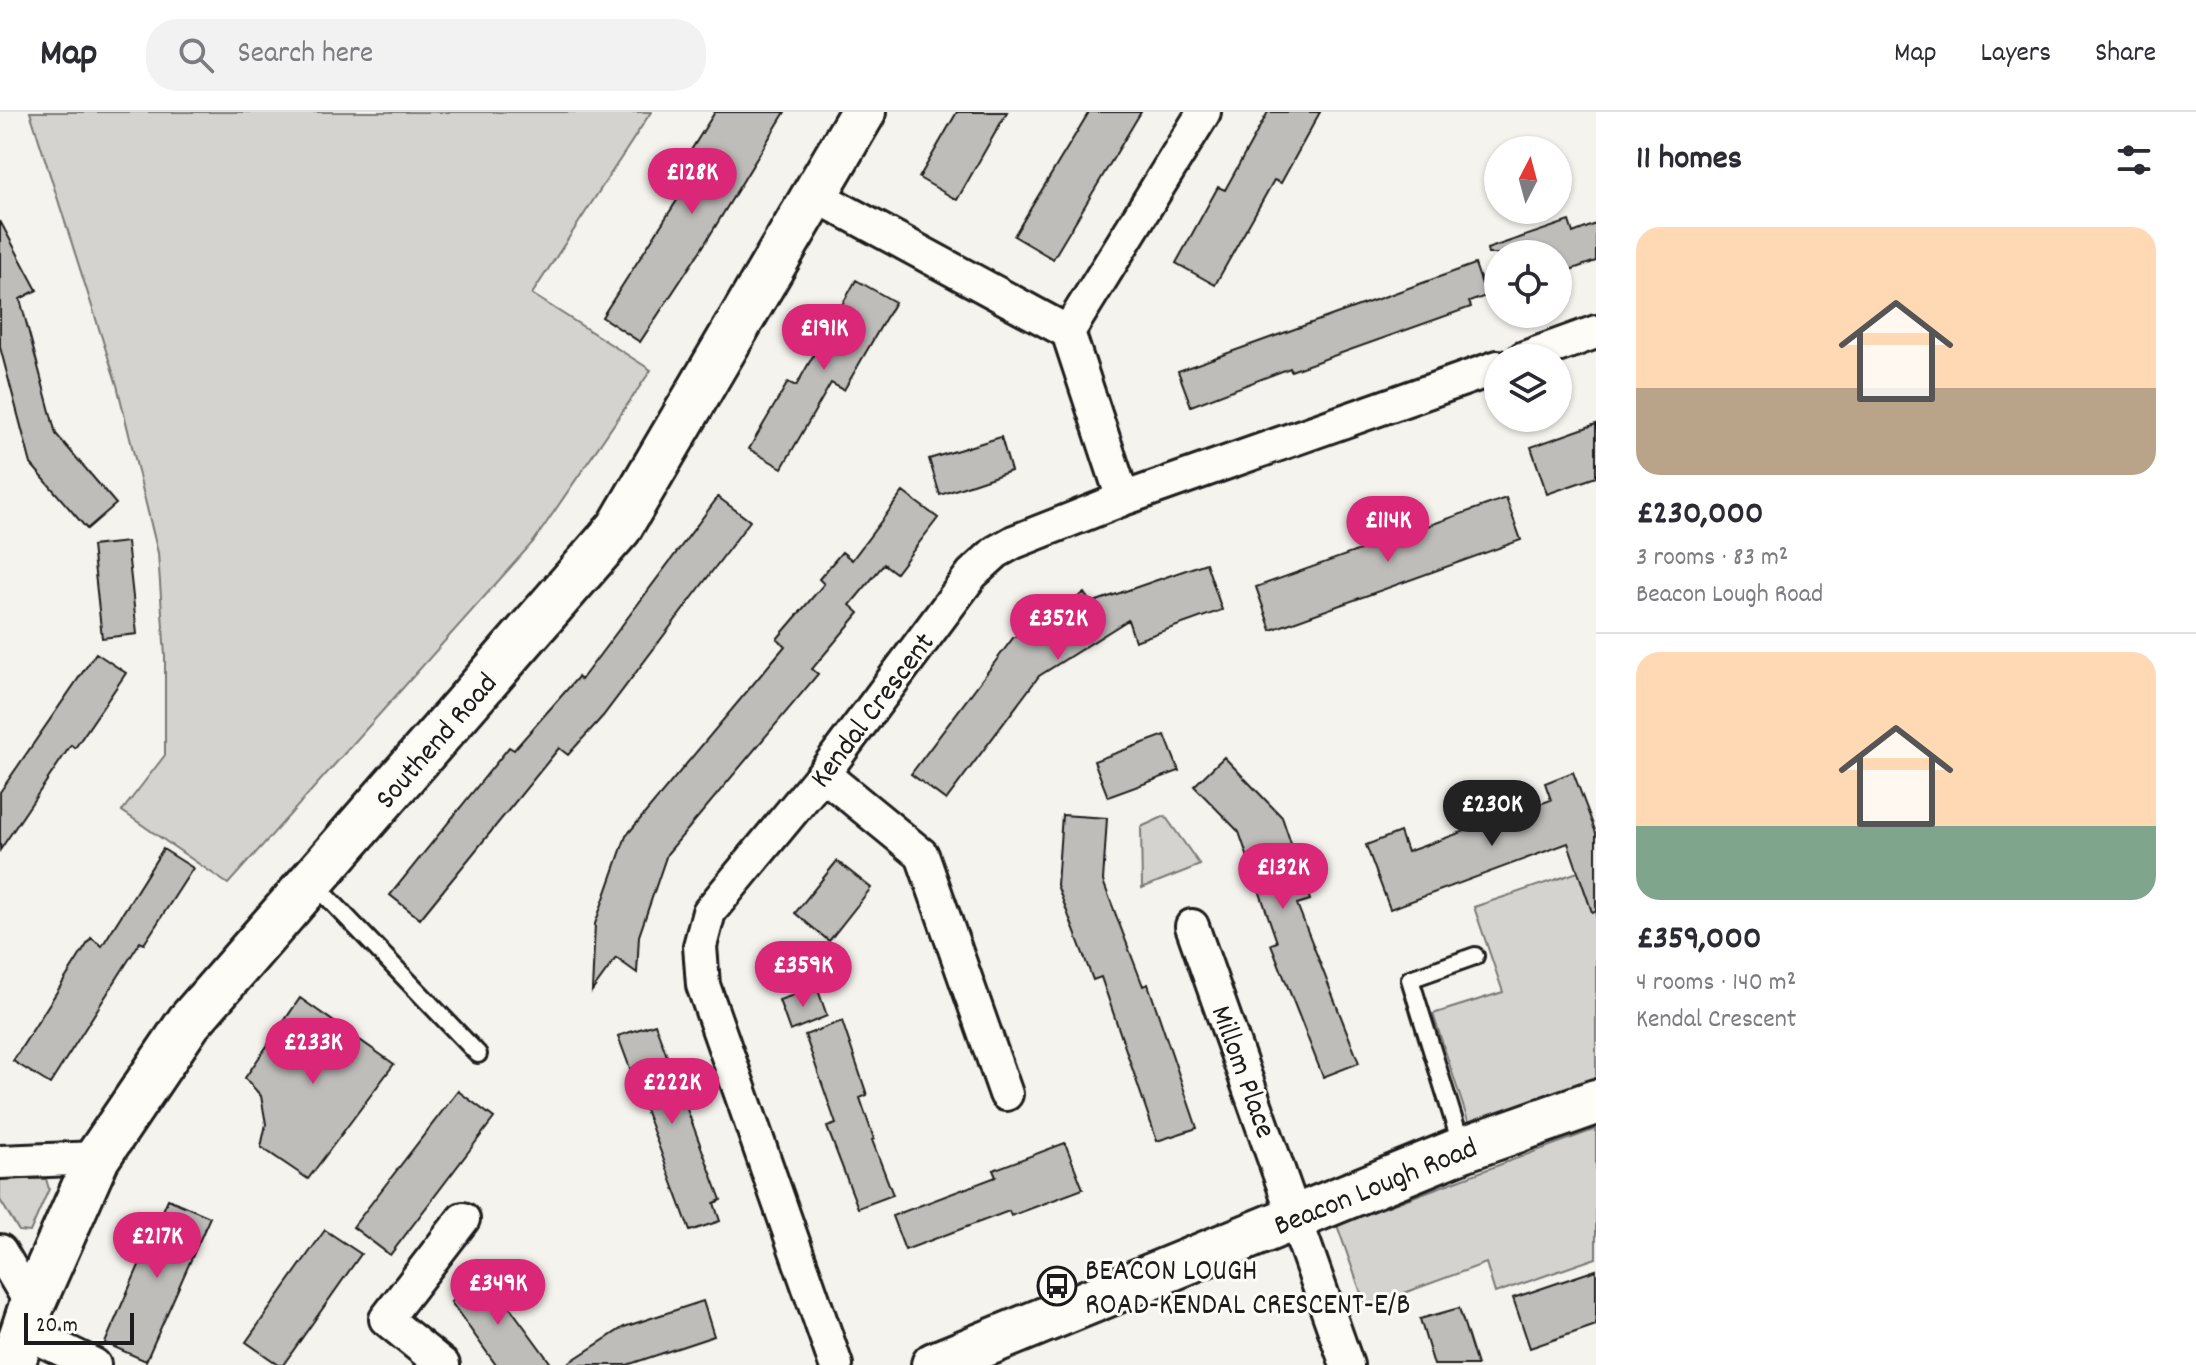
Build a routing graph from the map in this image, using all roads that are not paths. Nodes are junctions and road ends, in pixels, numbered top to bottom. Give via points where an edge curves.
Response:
1 (863, 112) edge
2 (1204, 112) edge
3 (815, 195) junction
4 (1068, 332) junction
5 (1596, 332) edge
6 (1563, 344) edge
7 (1484, 372) edge
8 (1123, 499) junction
9 (823, 774) junction
10 (312, 880) junction
11 (1192, 926) dead end
12 (1475, 956) dead end
13 (478, 1054) dead end
14 (1006, 1094) dead end
15 (1596, 1102) edge
16 (1463, 1149) junction
17 (97, 1158) junction
18 (0, 1162) edge
19 (1297, 1217) junction
20 (463, 1219) dead end
21 (0, 1251) edge
22 (22, 1333) edge
23 (953, 1361) edge
24 (94, 1365) edge
25 (443, 1365) edge
26 (836, 1365) edge
27 (1347, 1365) edge

1 - 3 street, Southend Road
2 - 4 street
3 - 4 street
3 - 10 street, Southend Road via 619,528
4 - 8 street
5 - 6 street
7 - 8 street, Kendal Crescent
8 - 9 street, Kendal Crescent via 1014,542 972,574
9 - 14 street via 922,855
9 - 26 street, Kendal Crescent via 709,912 700,946 703,985
10 - 13 lane
10 - 17 street, Southend Road via 189,1022
11 - 19 street, Millom Place
12 - 16 lane via 1410,979
15 - 16 street, Beacon Lough Road
16 - 19 street, Beacon Lough Road
17 - 18 street
17 - 22 street, Southend Road
19 - 23 street, Beacon Lough Road
19 - 27 street, Millom Place
20 - 25 street via 386,1319
21 - 22 street
22 - 24 street

